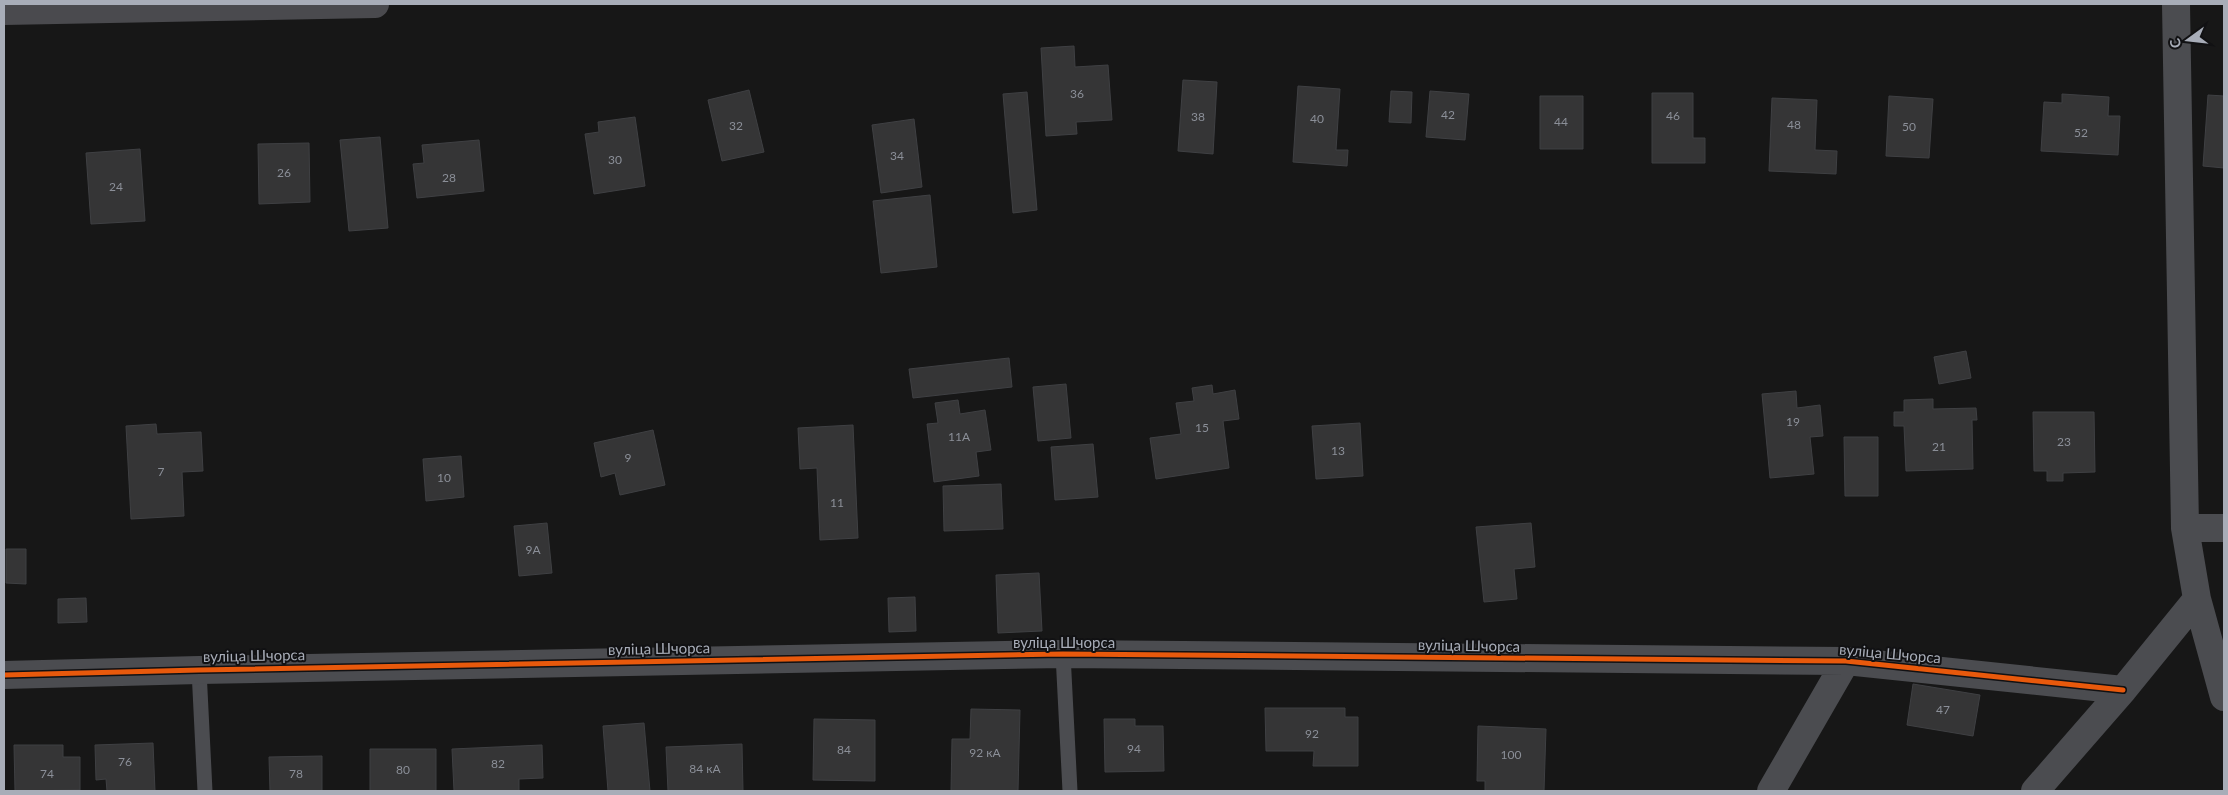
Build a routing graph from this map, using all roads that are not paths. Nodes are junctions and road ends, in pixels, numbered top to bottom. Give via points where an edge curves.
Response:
1 (375, 4) edge
2 (2176, 4) edge
3 (4, 11) edge
4 (2185, 528) junction
5 (2224, 528) edge
6 (2197, 599) junction
7 (1063, 654) junction
8 (1846, 661) junction
9 (198, 670) junction
10 (4, 675) edge
11 (2123, 690) junction
12 (2224, 697) edge
13 (205, 791) edge
14 (1070, 791) edge
15 (1772, 791) edge
16 (2035, 791) edge

1 - 3 main road
2 - 4 street
4 - 5 street
4 - 6 street
6 - 11 street
6 - 12 street
7 - 8 street, вуліца Шчорса
7 - 9 street, вуліца Шчорса
7 - 14 lane
8 - 11 street, вуліца Шчорса
8 - 15 street
9 - 10 street, вуліца Шчорса
9 - 13 lane
11 - 16 street

